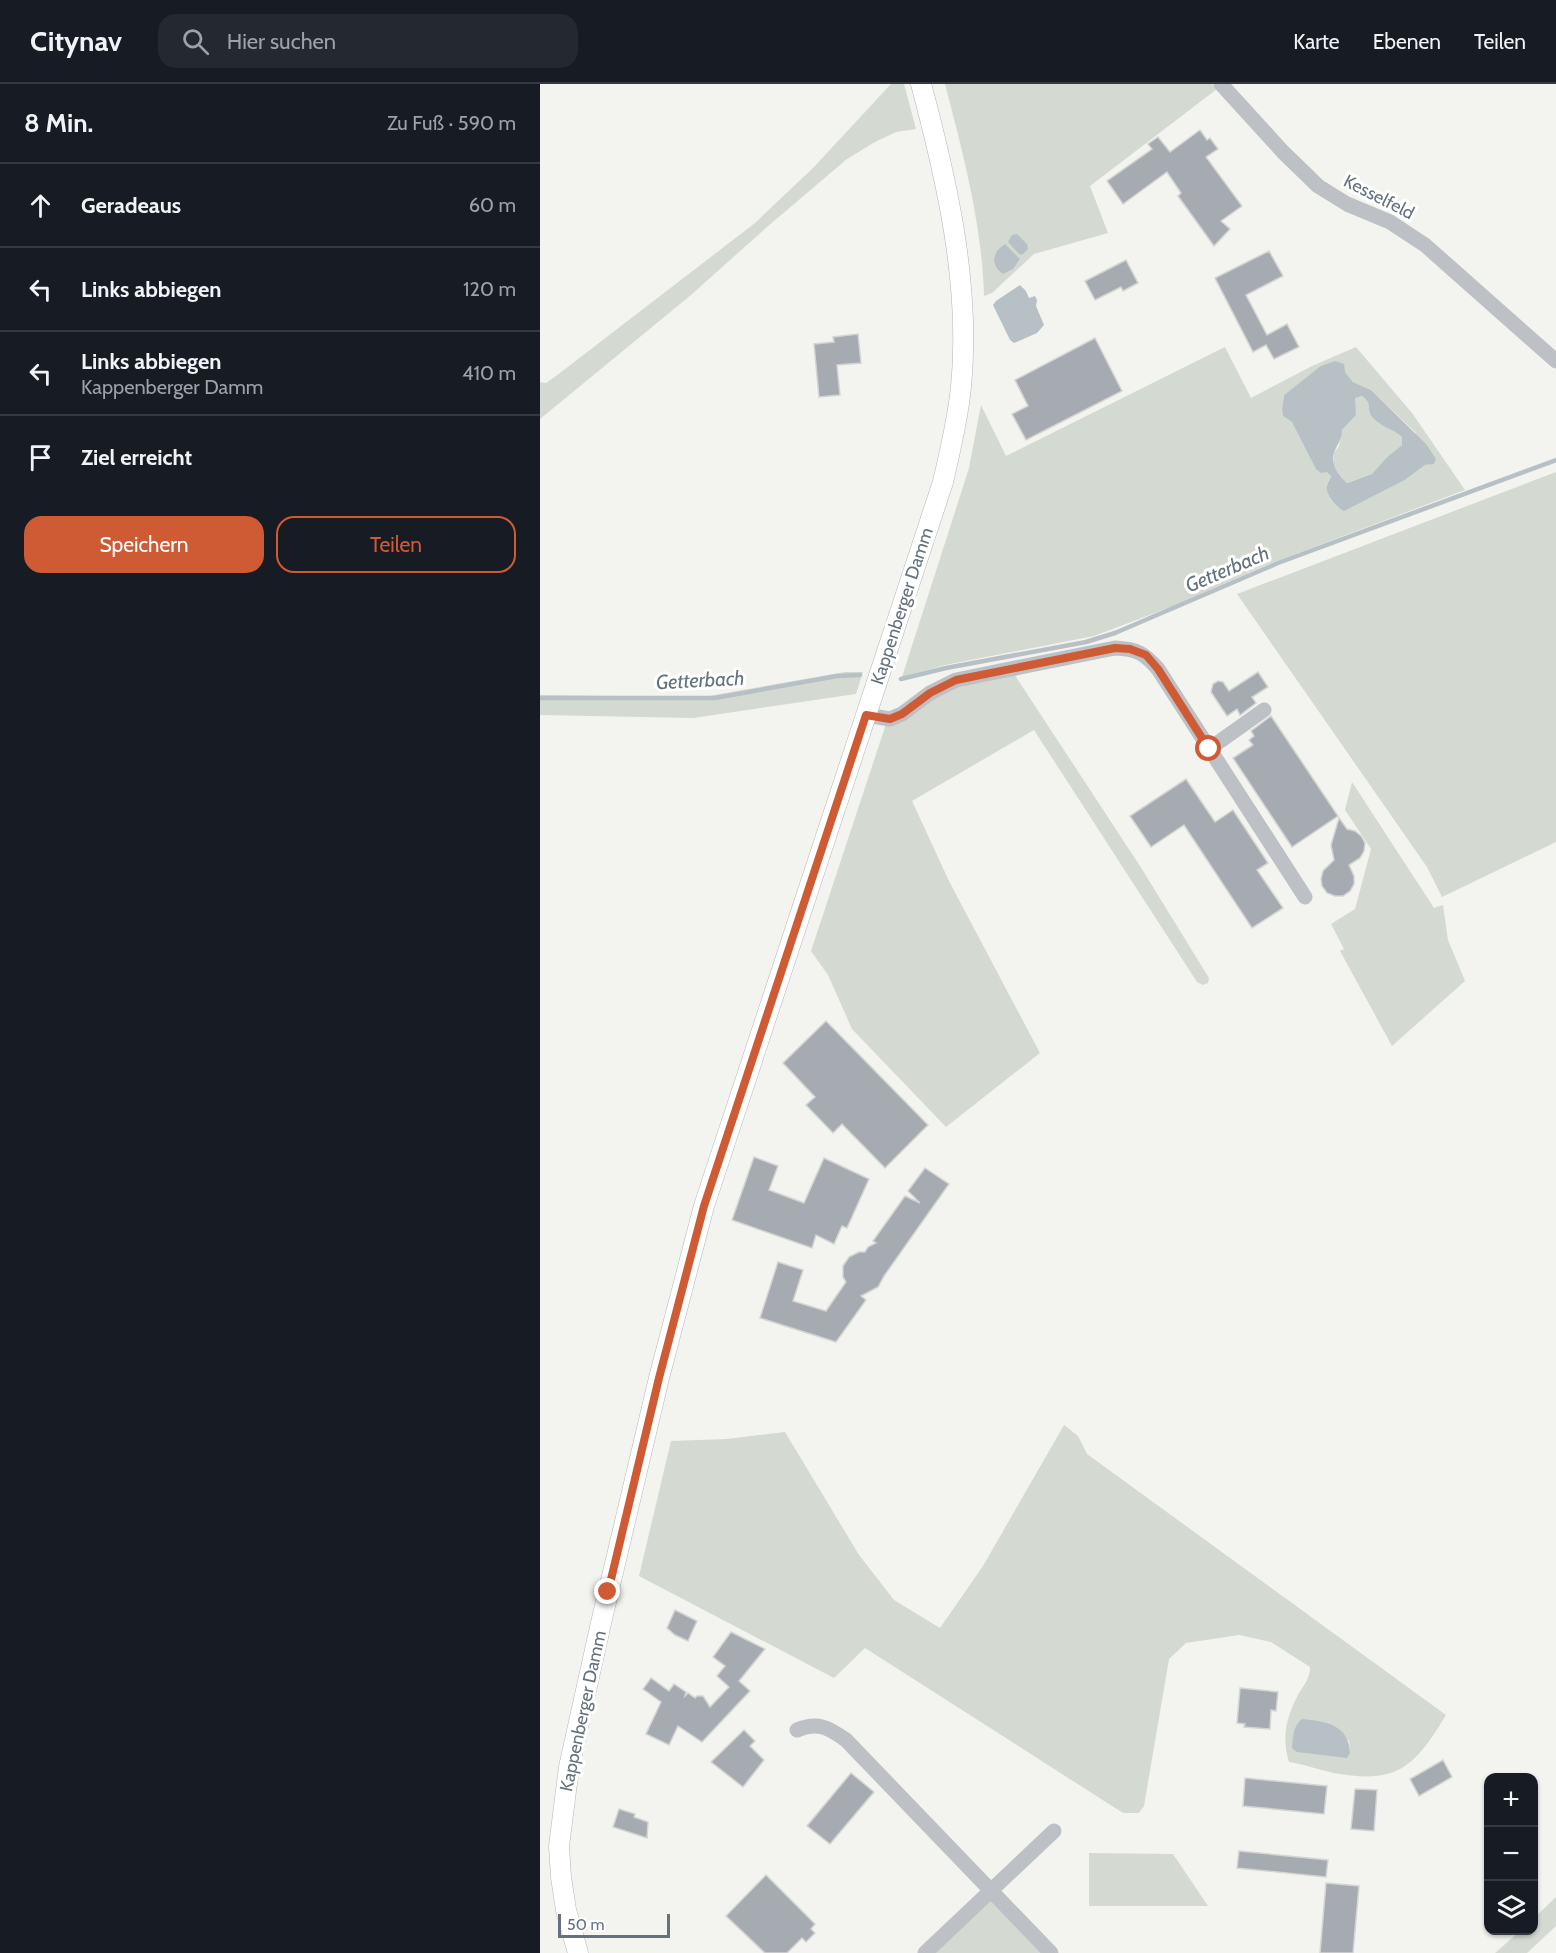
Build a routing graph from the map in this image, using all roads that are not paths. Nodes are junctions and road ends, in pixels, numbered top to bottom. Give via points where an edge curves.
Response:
1 (921, 84) edge
2 (1221, 84) edge
3 (1556, 360) edge
4 (1264, 710) dead end
5 (866, 715) junction
6 (1209, 749) junction
7 (1305, 897) dead end
8 (797, 1730) dead end
9 (1054, 1831) dead end
10 (992, 1890) junction
11 (578, 1953) edge
12 (925, 1953) edge
13 (1051, 1953) edge

1 - 5 main road, Kappenberger Damm via 956,250 962,306 961,387 943,482
2 - 3 street, Kesselfeld via 1318,186 1333,197 1407,231
4 - 6 street
5 - 6 street via 890,719 956,680 1115,648 1130,649 1146,655 1158,669
5 - 11 main road, Kappenberger Damm via 704,1206 601,1623 569,1767 559,1846 566,1910
6 - 7 street
8 - 10 street via 811,1724 832,1730 846,1740
9 - 10 street
10 - 12 street
10 - 13 street

